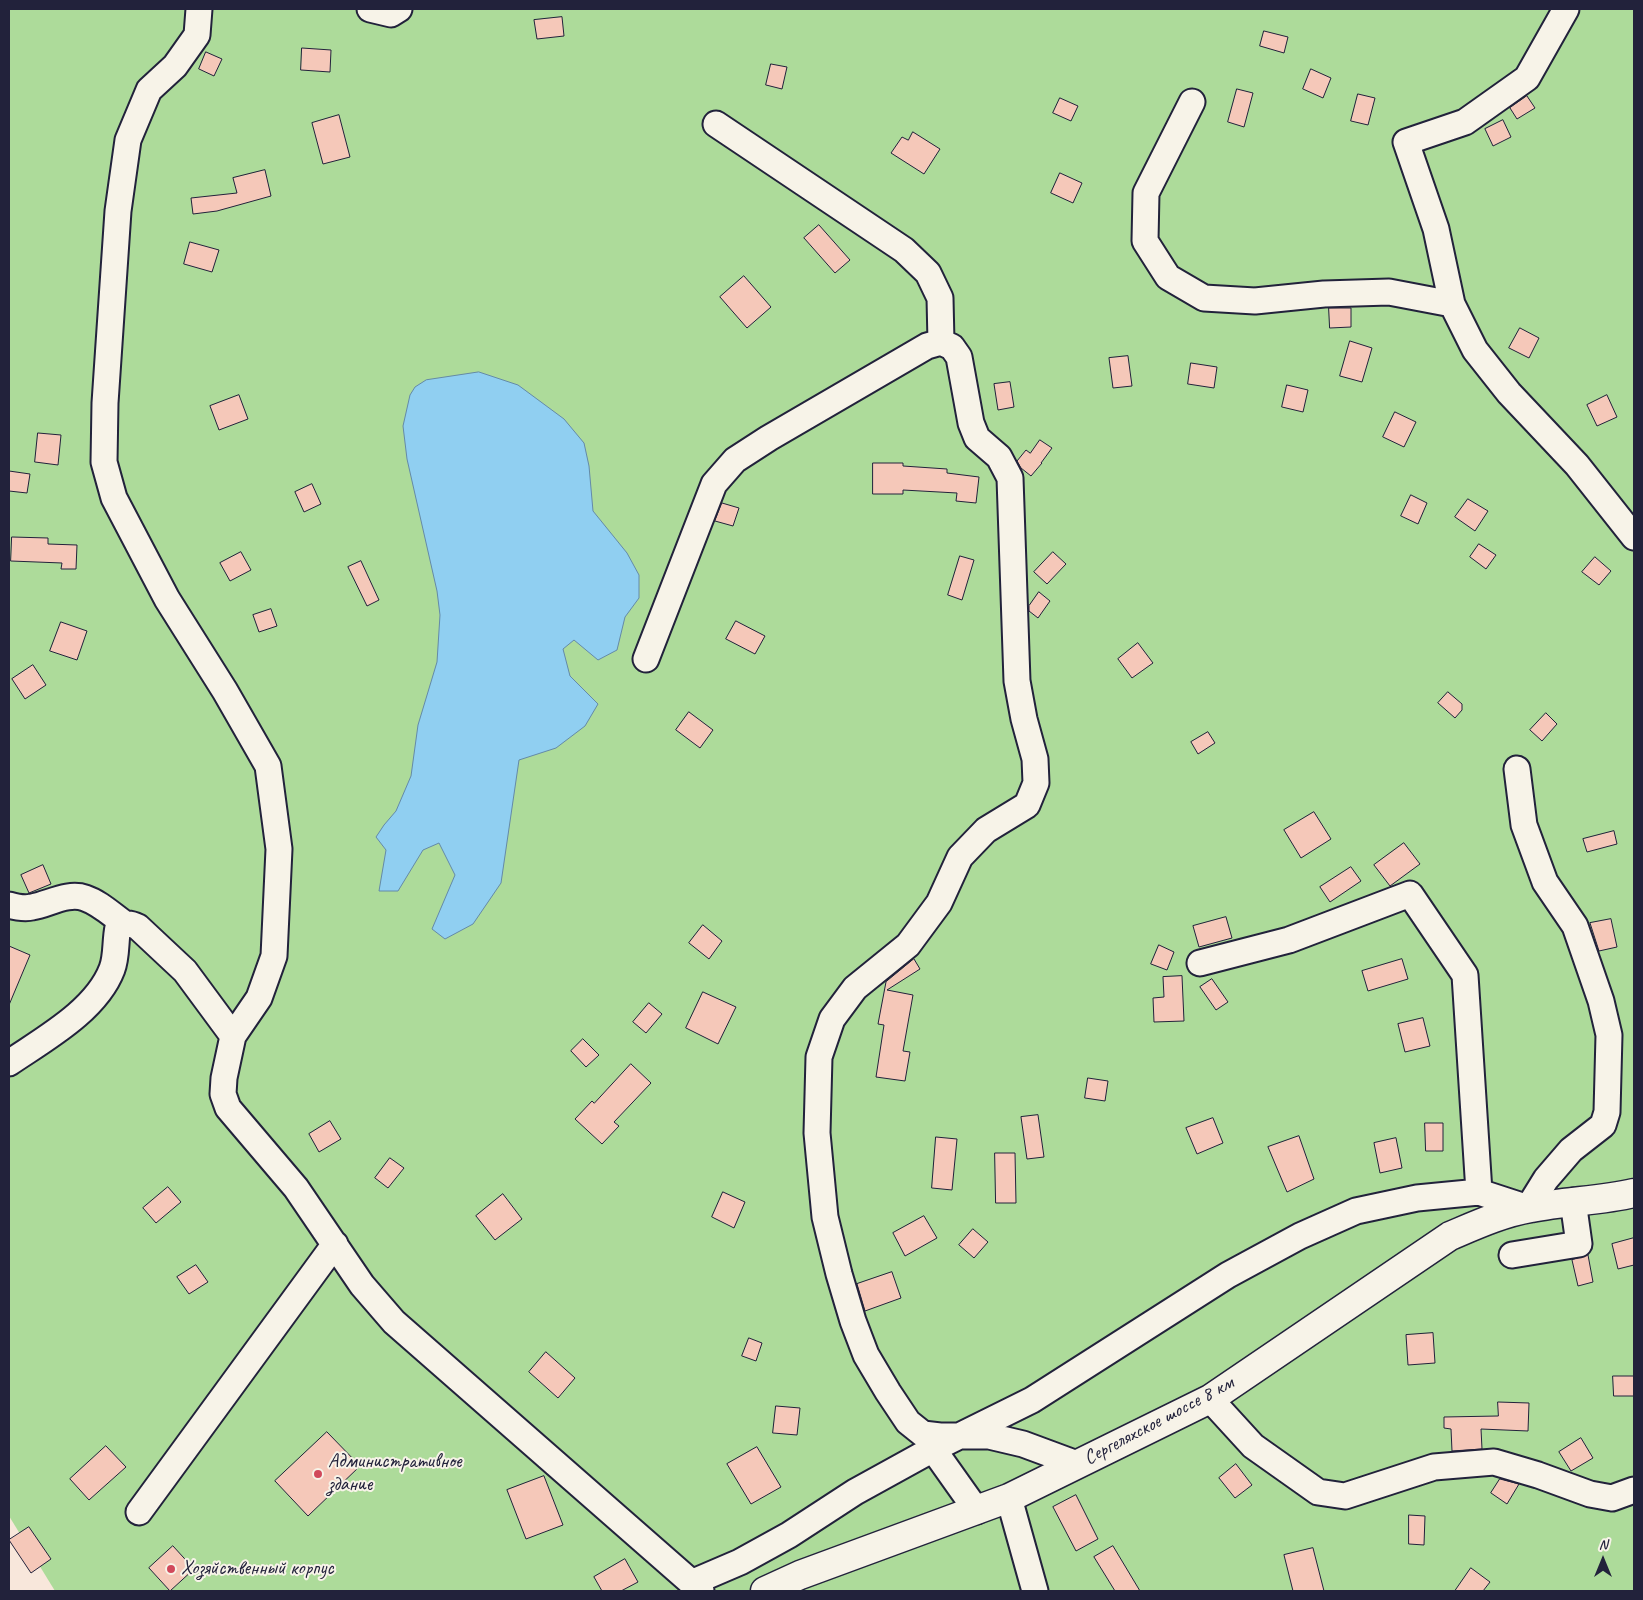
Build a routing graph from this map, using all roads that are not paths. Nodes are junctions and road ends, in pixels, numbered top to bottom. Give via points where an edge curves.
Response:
1 (199, 9) edge
2 (370, 9) edge
3 (399, 9) edge
4 (1566, 9) edge
5 (1192, 102) dead end
6 (716, 124) dead end
7 (1452, 304) junction
8 (941, 342) junction
9 (1634, 537) edge
10 (646, 659) dead end
11 (1517, 769) dead end
12 (9, 905) edge
13 (124, 924) junction
14 (1200, 963) dead end
15 (233, 1036) junction
16 (9, 1063) edge
17 (1479, 1192) junction
18 (1627, 1194) edge
19 (1573, 1201) junction
20 (1528, 1208) junction
21 (335, 1244) junction
22 (1512, 1255) dead end
23 (1210, 1399) junction
24 (959, 1436) junction
25 (933, 1448) junction
26 (1077, 1464) junction
27 (1634, 1490) edge
28 (1009, 1498) junction
29 (976, 1511) junction
30 (139, 1512) dead end
31 (696, 1587) edge
32 (765, 1591) edge
33 (1035, 1591) edge

1 - 15 street via 197,35 175,66 149,90 128,140 118,211 104,462 114,498 167,599 268,766 279,849 274,956 259,998
2 - 3 street via 391,14
4 - 7 street via 1527,78 1465,122 1406,142 1436,230
5 - 7 street via 1146,194 1145,241 1168,277 1204,298 1255,301 1389,292
6 - 8 street via 904,250 928,274 940,298
7 - 9 street via 1474,350 1509,393 1577,465
8 - 10 street via 919,350 735,460 714,484
8 - 24 street via 952,347 959,357 971,423 977,438 999,458 1010,478 1017,681 1035,759 1036,783 1027,804 986,830 960,857 940,903 908,945 855,988 832,1019 819,1056 817,1133 824,1217 853,1321 866,1355 908,1422 923,1434
11 - 20 street via 1524,825 1545,882 1574,926 1601,1001 1609,1035 1607,1112 1602,1125 1571,1150 1546,1179
12 - 13 street via 32,908 68,897 84,897
13 - 15 street via 138,927 185,971
13 - 16 street via 118,927 113,967 104,987 68,1022
14 - 17 street via 1289,940 1410,894 1465,975
15 - 21 street via 224,1078 223,1094 228,1108 296,1188
17 - 20 street
17 - 24 street via 1417,1198 1356,1211 1300,1236 1228,1275 1032,1400
18 - 19 main road, Сергеляхское шоссе 8 км
19 - 20 main road, Сергеляхское шоссе 8 км
19 - 22 street via 1579,1244
20 - 23 main road, Сергеляхское шоссе 8 км via 1450,1236
21 - 30 street
21 - 31 street via 362,1285 394,1322
23 - 26 main road, Сергеляхское шоссе 8 км
23 - 27 street via 1253,1446 1318,1492 1345,1496 1434,1467 1494,1462 1590,1494 1612,1498
24 - 25 street
24 - 26 street via 989,1436 1023,1444
25 - 29 street
25 - 31 street
26 - 28 main road, Сергеляхское шоссе 8 км
28 - 29 main road, Сергеляхское шоссе 8 км
28 - 33 street
29 - 32 main road, Сергеляхское шоссе 8 км via 800,1575

